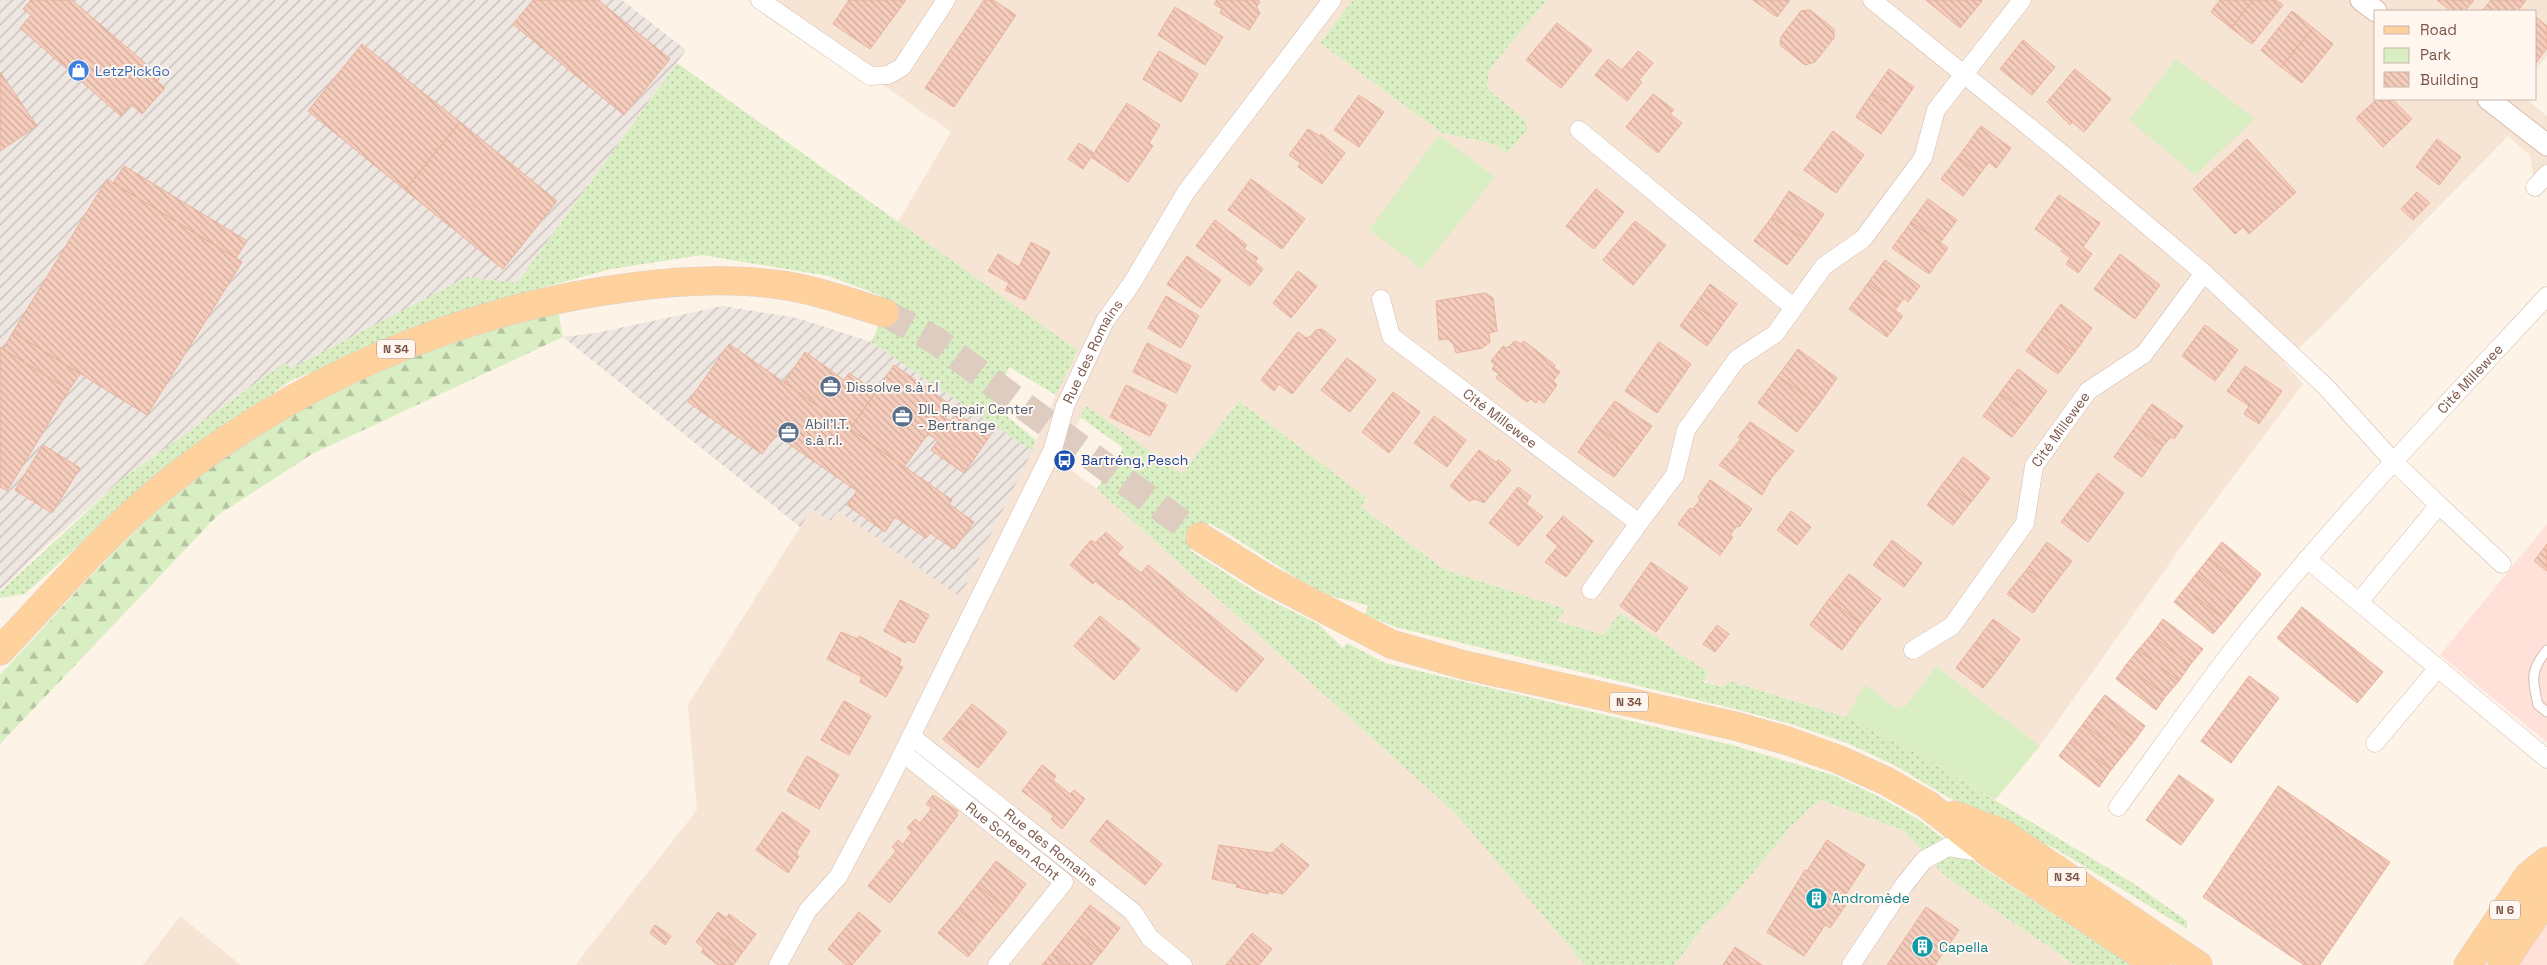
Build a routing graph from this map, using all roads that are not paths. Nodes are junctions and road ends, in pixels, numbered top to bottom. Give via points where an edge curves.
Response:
1 (760, 0) edge
2 (946, 0) edge
3 (1332, 0) edge
4 (1872, 0) edge
5 (2022, 0) edge
6 (2361, 0) edge
7 (2374, 10) edge
8 (1964, 74) junction
9 (2489, 100) edge
10 (1579, 130) dead end
11 (2547, 145) edge
12 (2204, 273) junction
13 (2547, 296) edge
14 (1381, 300) dead end
15 (1793, 307) junction
16 (885, 313) tunnel mouth
17 (2393, 461) junction
18 (2438, 505) junction
19 (1639, 524) junction
20 (1200, 537) tunnel mouth
21 (2307, 559) junction
22 (2502, 564) dead end
23 (1591, 590) dead end
24 (2359, 602) junction
25 (0, 650) edge
26 (1913, 650) dead end
27 (2547, 650) edge
28 (2438, 668) junction
29 (2547, 712) edge
30 (911, 736) junction
31 (2375, 744) dead end
32 (903, 753) junction
33 (2547, 759) edge
34 (1928, 805) junction
35 (2118, 807) dead end
36 (1990, 854) junction
37 (2547, 861) edge
38 (2547, 890) edge
39 (778, 965) edge
40 (998, 965) edge
41 (1183, 965) edge
42 (1851, 965) edge
43 (2156, 965) edge
44 (2198, 965) edge
45 (2468, 965) edge
46 (2502, 965) edge

1 - 2 street via 870,76 888,75 902,67
3 - 30 street, Rue des Romains via 1186,192 1132,283 1105,321 1065,406 1050,455
4 - 8 street
5 - 8 street
6 - 7 street
8 - 12 street
8 - 15 street via 1936,110 1923,158 1863,239 1824,266
9 - 11 street
10 - 15 street
12 - 17 street via 2326,387
12 - 26 street, Cité Millewee via 2144,354 2088,391 2034,466 2025,523 1952,626
13 - 17 street, Cité Millewee
14 - 19 street, Cité Millewee via 1391,336
15 - 19 street via 1775,334 1737,359 1686,430 1675,475
16 - 25 main road, N 34 via 772,284 723,281 663,283 530,305 448,329 350,369 255,422 208,453 127,519
17 - 18 street
17 - 21 street, Cité Millewee
18 - 22 street
18 - 24 street
19 - 23 street
20 - 34 main road, N 34 via 1267,579 1391,644 1788,741 1871,774
21 - 24 street
21 - 35 street, Cité Millewee via 2239,642
24 - 28 street
27 - 29 lane via 2535,664 2532,683 2538,705
28 - 31 street
28 - 33 street
30 - 32 street, Rue des Romains
30 - 41 street, Rue des Romains via 1133,912 1150,938
32 - 39 street, Rue des Romains via 838,877 808,910
32 - 40 street, Rue Scheen Acht via 1064,882
34 - 36 main road, N 34
34 - 44 main road, N 34 via 2004,834
36 - 42 street via 1948,847 1924,860
36 - 43 main road, N 34
37 - 45 main road, N 6 via 2528,876
38 - 46 main road, N 6 via 2541,907

